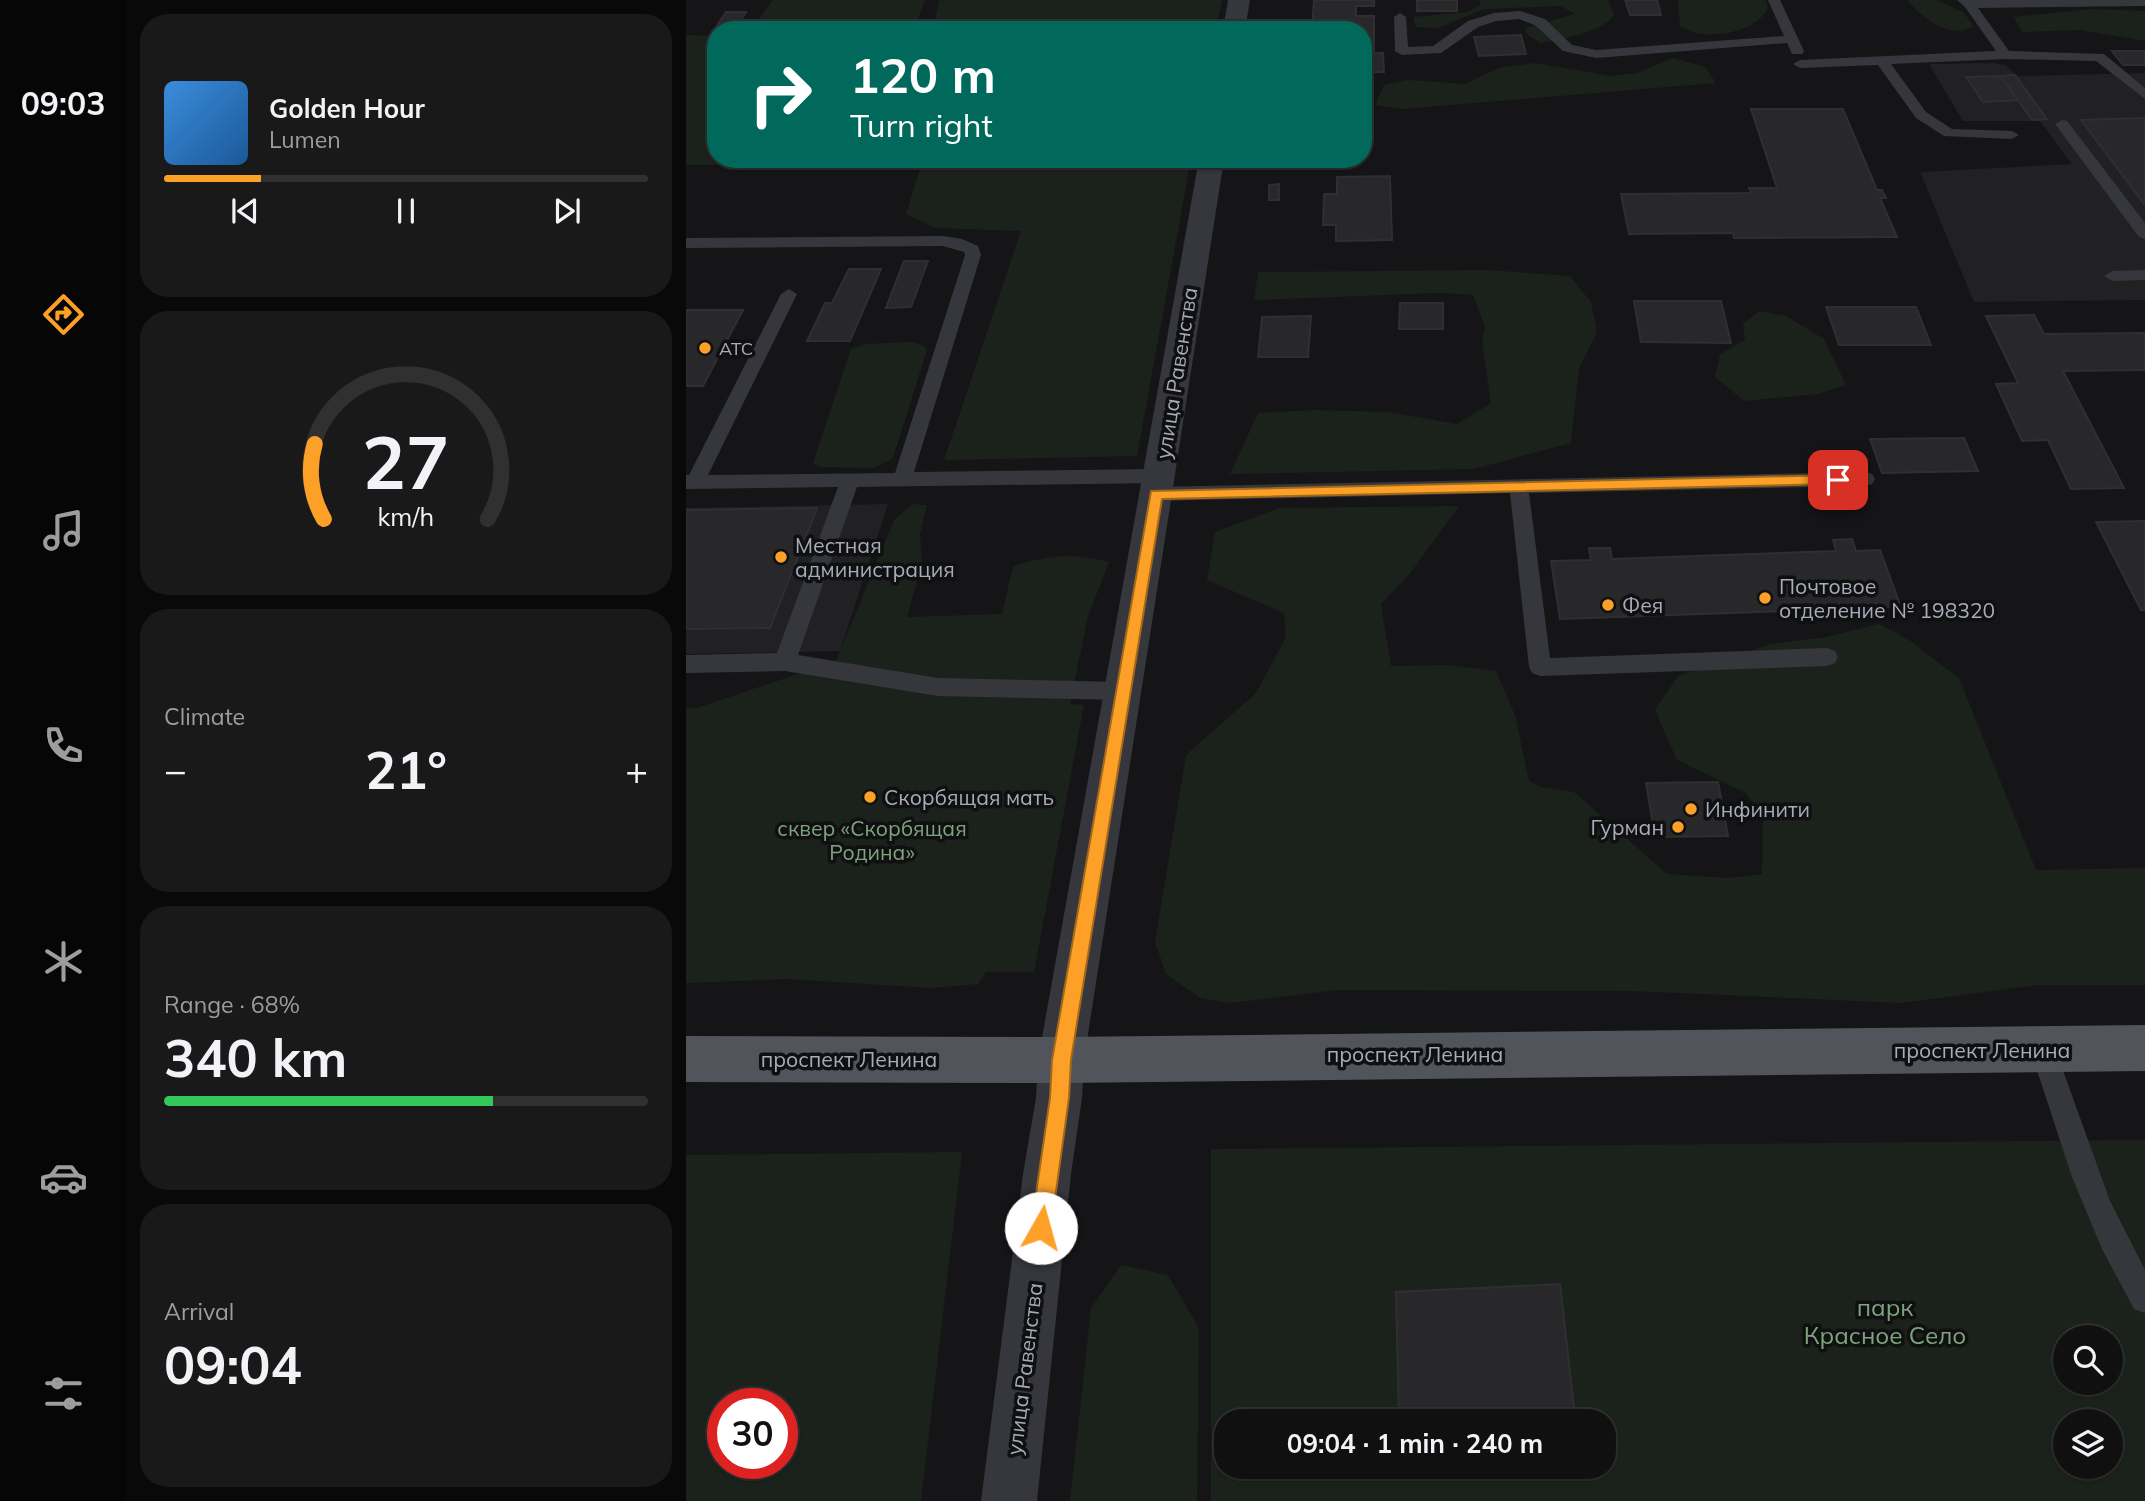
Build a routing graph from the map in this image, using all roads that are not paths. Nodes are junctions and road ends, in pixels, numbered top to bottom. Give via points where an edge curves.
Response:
1 (1240, 0) edge
2 (1774, 0) edge
3 (1966, 2) edge
4 (2145, 2) edge
5 (1400, 17) dead end
6 (1236, 21) edge
7 (1793, 39) junction
8 (2005, 55) junction
9 (1881, 60) junction
10 (2145, 95) edge
11 (2062, 124) dead end
12 (2012, 135) dead end
13 (1210, 168) edge
14 (2145, 234) edge
15 (686, 243) edge
16 (2145, 275) edge
17 (2112, 276) dead end
18 (789, 294) dead end
19 (901, 479) junction
20 (990, 479) junction
21 (1864, 479) dead end
22 (850, 480) junction
23 (690, 482) edge
24 (1157, 485) junction
25 (1519, 486) junction
26 (985, 501) dead end
27 (1827, 657) dead end
28 (785, 662) junction
29 (686, 664) edge
30 (1123, 691) junction
31 (2145, 1048) edge
32 (2043, 1049) junction
33 (686, 1059) edge
34 (1061, 1060) junction
35 (2145, 1298) edge
36 (1009, 1501) edge

1 - 6 street
2 - 7 lane
3 - 4 lane
3 - 8 lane
5 - 7 lane via 1402,51 1436,50 1473,24 1520,15 1540,22 1567,48 1596,54
7 - 9 lane via 1803,70
8 - 9 lane
8 - 10 lane via 2099,57
9 - 12 lane via 1921,115 1949,133
11 - 14 lane
13 - 24 street, улица Равенства
15 - 19 lane via 943,241 972,249 974,255
16 - 17 lane
18 - 23 lane
19 - 20 lane
19 - 22 lane
20 - 24 lane
20 - 26 lane
21 - 25 lane
22 - 23 lane
22 - 28 lane
24 - 25 lane
24 - 30 street, улица Равенства
25 - 27 lane via 1540,667
28 - 29 lane
28 - 30 lane via 938,687
30 - 34 street, улица Равенства
31 - 32 main road, проспект Ленина
32 - 34 main road, проспект Ленина
32 - 35 lane via 2097,1204 2121,1260
33 - 34 main road, проспект Ленина
34 - 36 street, улица Равенства

